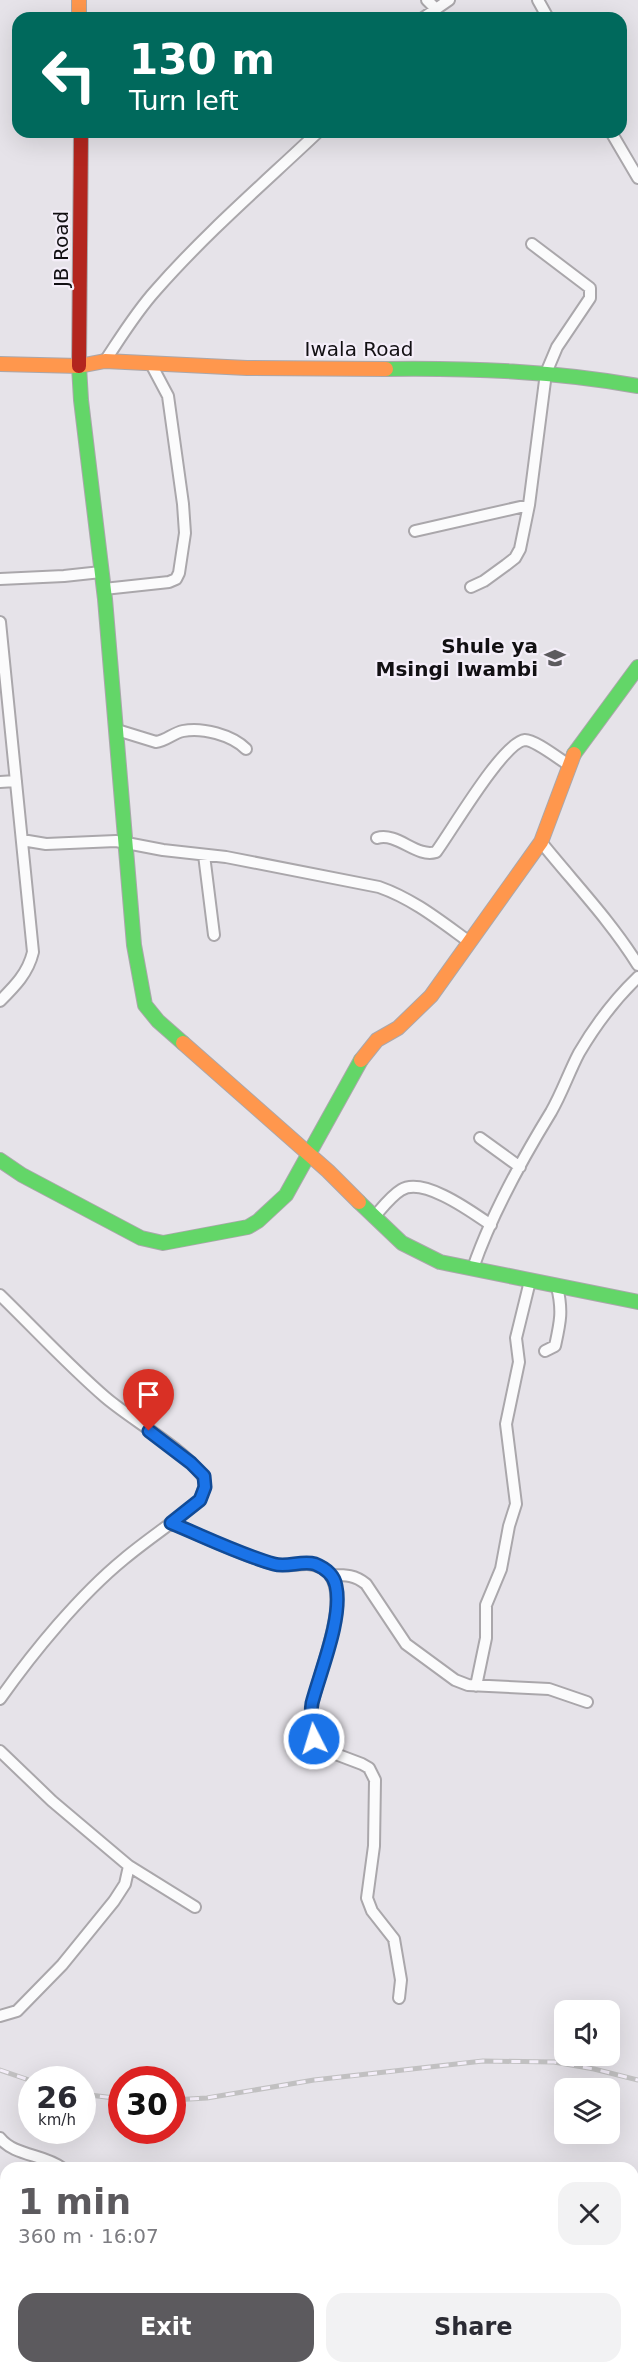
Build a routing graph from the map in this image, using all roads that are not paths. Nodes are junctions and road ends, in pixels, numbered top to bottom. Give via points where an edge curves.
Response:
1 (427, 0) edge
2 (449, 0) edge
3 (436, 9) junction
4 (432, 12) edge
5 (81, 138) edge
6 (312, 138) edge
7 (614, 138) edge
8 (638, 178) edge
9 (532, 244) dead end
10 (105, 362) junction
11 (0, 364) edge
12 (151, 364) junction
13 (80, 366) junction
14 (546, 373) junction
15 (638, 386) edge
16 (529, 505) junction
17 (416, 531) dead end
18 (101, 572) junction
19 (0, 579) edge
20 (471, 587) dead end
21 (104, 588) junction
22 (0, 622) edge
23 (638, 667) edge
24 (117, 730) junction
25 (246, 749) dead end
26 (569, 765) junction
27 (16, 781) junction
28 (0, 782) edge
29 (377, 838) dead end
30 (22, 840) junction
31 (541, 842) junction
32 (126, 843) junction
33 (204, 855) junction
34 (214, 934) dead end
35 (468, 941) junction
36 (638, 965) edge
37 (638, 977) edge
38 (0, 1001) edge
39 (480, 1138) dead end
40 (307, 1154) junction
41 (0, 1160) edge
42 (520, 1167) junction
43 (374, 1217) junction
44 (491, 1225) junction
45 (473, 1268) junction
46 (530, 1281) junction
47 (557, 1287) junction
48 (0, 1295) edge
49 (638, 1302) edge
50 (545, 1351) dead end
51 (171, 1523) junction
52 (332, 1575) junction
53 (476, 1686) junction
54 (0, 1699) edge
55 (586, 1702) dead end
56 (0, 1751) edge
57 (129, 1866) junction
58 (195, 1907) dead end
59 (399, 1998) dead end
60 (0, 2016) edge
61 (0, 2138) edge
62 (53, 2162) edge

1 - 3 street
2 - 3 street
3 - 4 street
5 - 13 street, JB Road
6 - 10 street via 177,267 130,322
7 - 8 street
9 - 14 street via 586,284 591,293 557,347
10 - 12 street, Iwala Road
10 - 13 street, Iwala Road
11 - 13 street, Iwala Road
12 - 14 street, Iwala Road
12 - 21 street via 168,396 183,504 185,533 179,573 169,582
13 - 18 street, JB Road
14 - 15 street, Iwala Road
14 - 16 street
16 - 17 street
16 - 20 street via 515,558
18 - 19 street
18 - 21 street, JB Road
21 - 24 street, JB Road
22 - 27 street
23 - 26 street
24 - 25 street via 156,742 181,731 205,732 233,739
24 - 32 street, JB Road
26 - 29 street via 533,742 520,742 508,750 436,852 425,852 390,837
26 - 31 street
27 - 28 street
27 - 30 street
30 - 32 street via 46,844
30 - 38 street via 33,952 22,979
31 - 35 street
31 - 36 street
32 - 33 street
32 - 40 street, JB Road via 134,945 146,1009
33 - 34 street
33 - 35 street via 401,894
35 - 40 street via 423,1004 398,1028 377,1040 358,1064
37 - 42 street via 599,1020
39 - 42 street
40 - 41 street via 286,1195 254,1224 163,1243 141,1238
40 - 43 street, JB Road
42 - 44 street
43 - 44 street via 402,1189 415,1186 441,1194
43 - 45 street, JB Road via 402,1243 424,1255
44 - 45 street
45 - 46 street, JB Road
46 - 47 street, JB Road
46 - 53 street via 516,1338 519,1362 507,1424 516,1504 501,1569 486,1605 486,1638
47 - 49 street, JB Road
47 - 50 street via 561,1321 555,1347
48 - 51 street via 99,1392 204,1476 200,1500
51 - 52 street via 261,1560 288,1566 315,1564
51 - 54 street via 122,1560 75,1607
52 - 53 street via 360,1579 412,1650 455,1680
52 - 59 street via 336,1586 335,1617 312,1703 312,1729 317,1747 362,1764 375,1779 368,1898 372,1911 394,1939 401,1980
53 - 55 street via 549,1689
56 - 57 street
57 - 58 street
57 - 60 street via 125,1884 114,1901 62,1965 17,2011
61 - 62 street via 10,2147

